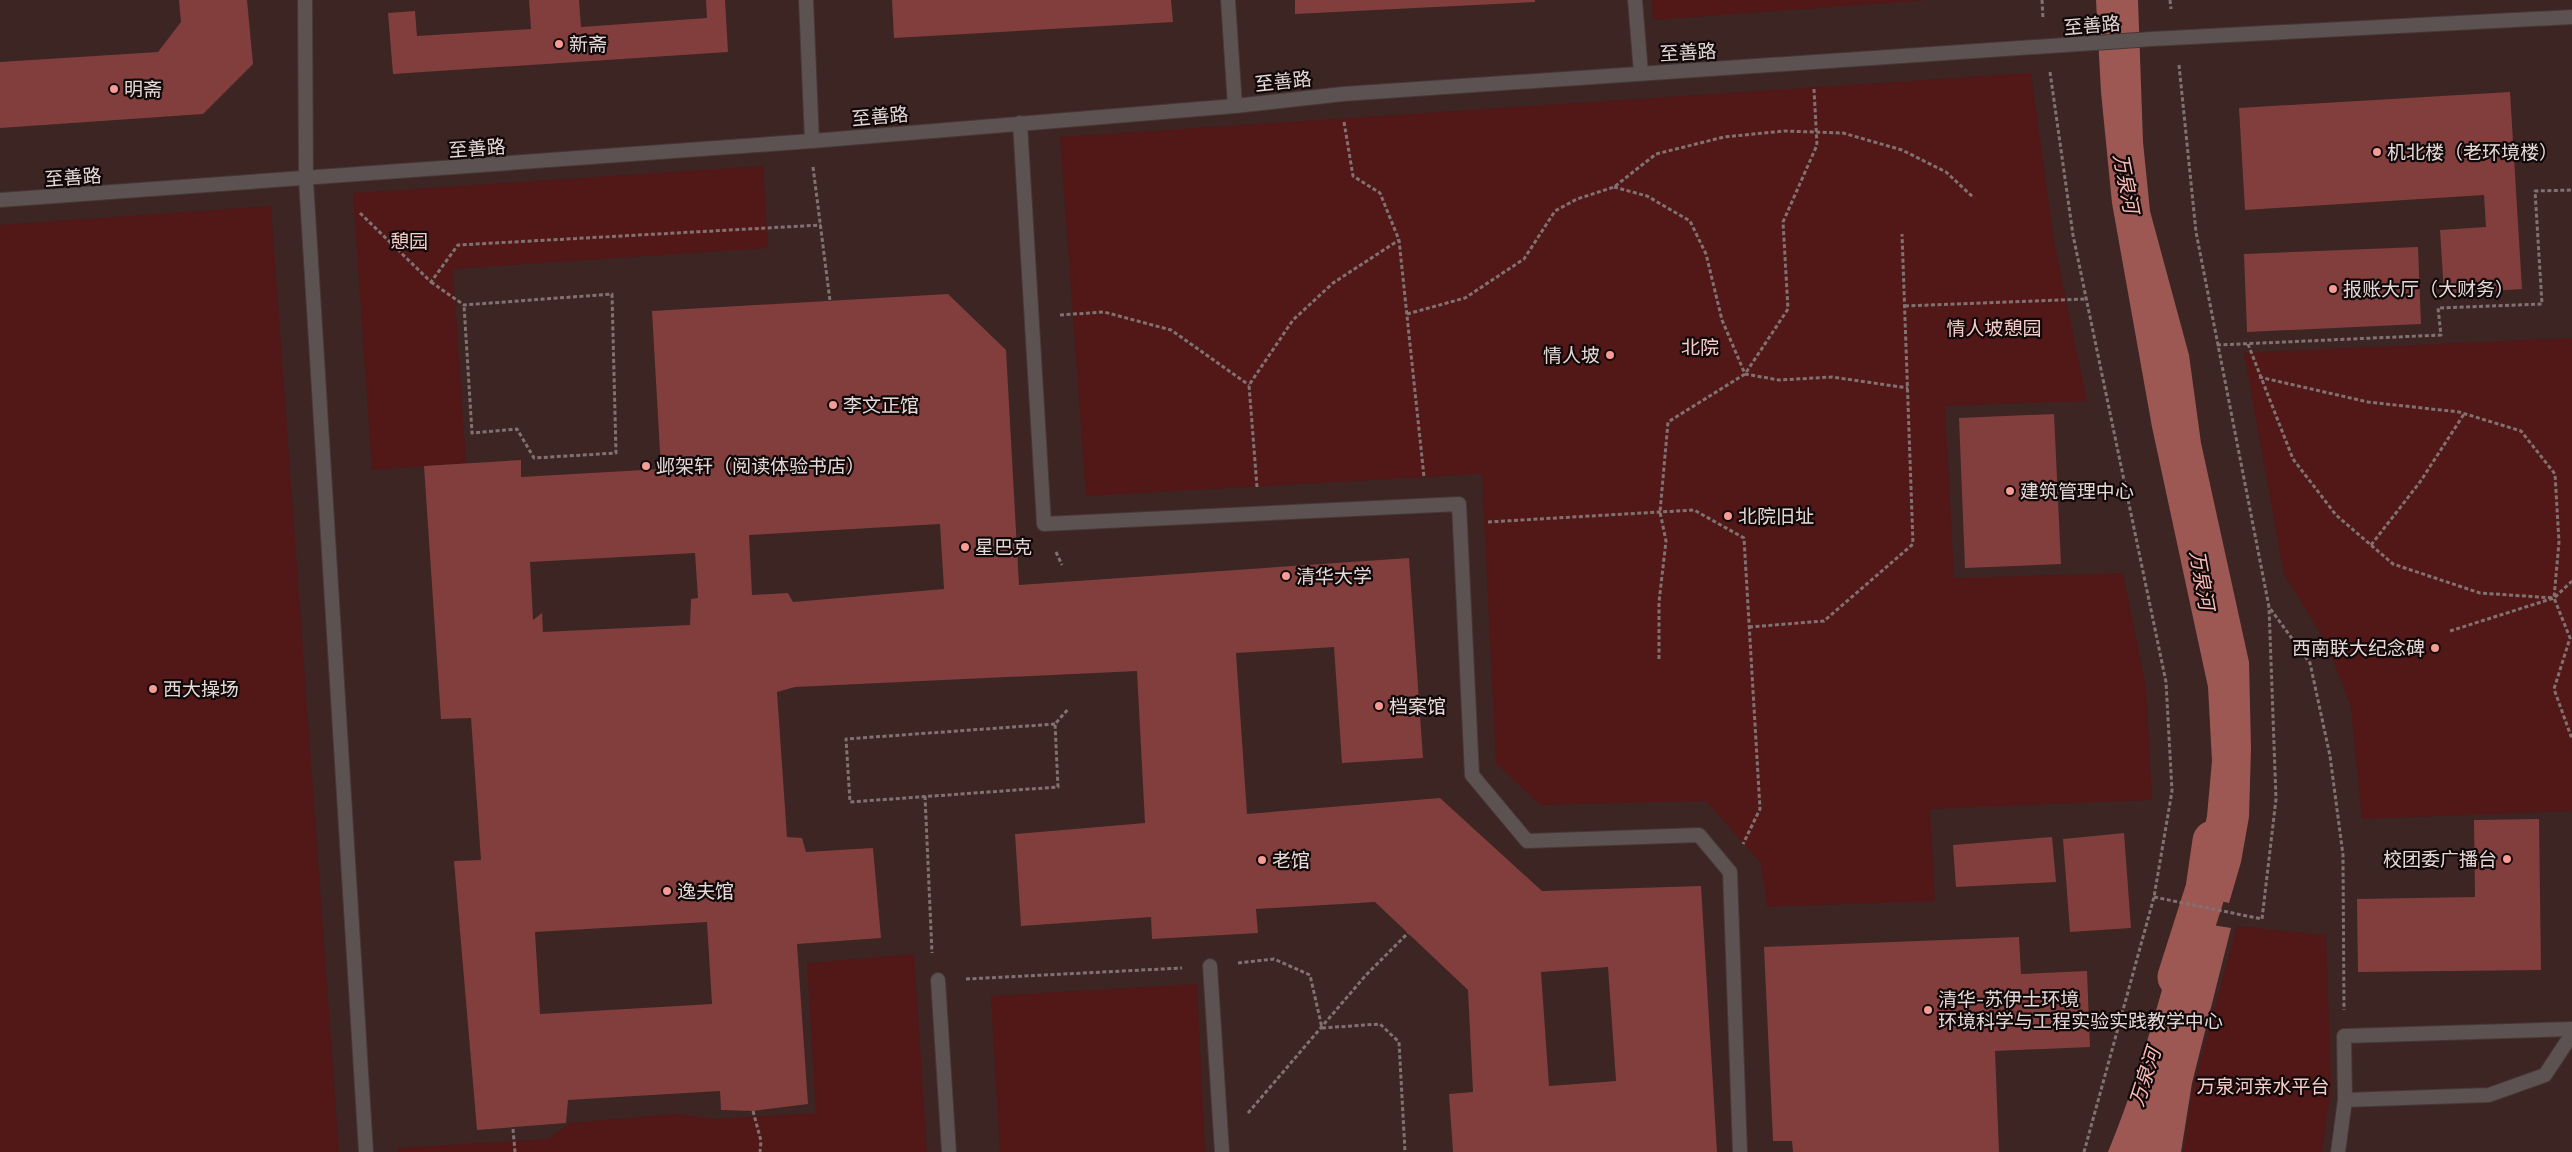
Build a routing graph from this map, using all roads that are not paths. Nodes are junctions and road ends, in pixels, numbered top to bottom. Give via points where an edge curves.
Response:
1 (305, 0) edge
2 (806, 0) edge
3 (1228, 0) edge
4 (1635, 0) edge
5 (2572, 16) edge
6 (1641, 73) junction
7 (1235, 106) junction
8 (1020, 123) junction
9 (812, 141) junction
10 (306, 180) junction
11 (0, 200) edge
12 (1210, 966) dead end
13 (938, 980) dead end
14 (2572, 1029) edge
15 (2572, 1034) edge
16 (2345, 1100) junction
17 (1222, 1148) edge
18 (366, 1152) edge
19 (949, 1152) edge
20 (1740, 1152) edge
21 (2338, 1152) edge

1 - 10 street
2 - 9 street
3 - 7 street
4 - 6 street
5 - 6 street, 至善路 via 2152,39
6 - 7 street, 至善路 via 1342,94
7 - 8 street, 至善路
8 - 9 street, 至善路
8 - 20 street via 1044,524 1459,504 1472,775 1526,840 1699,835 1730,872
9 - 10 street, 至善路
10 - 11 street, 至善路
10 - 18 street
12 - 17 street
13 - 19 street
14 - 16 street via 2344,1036
15 - 16 street via 2545,1074 2489,1095
16 - 21 street

